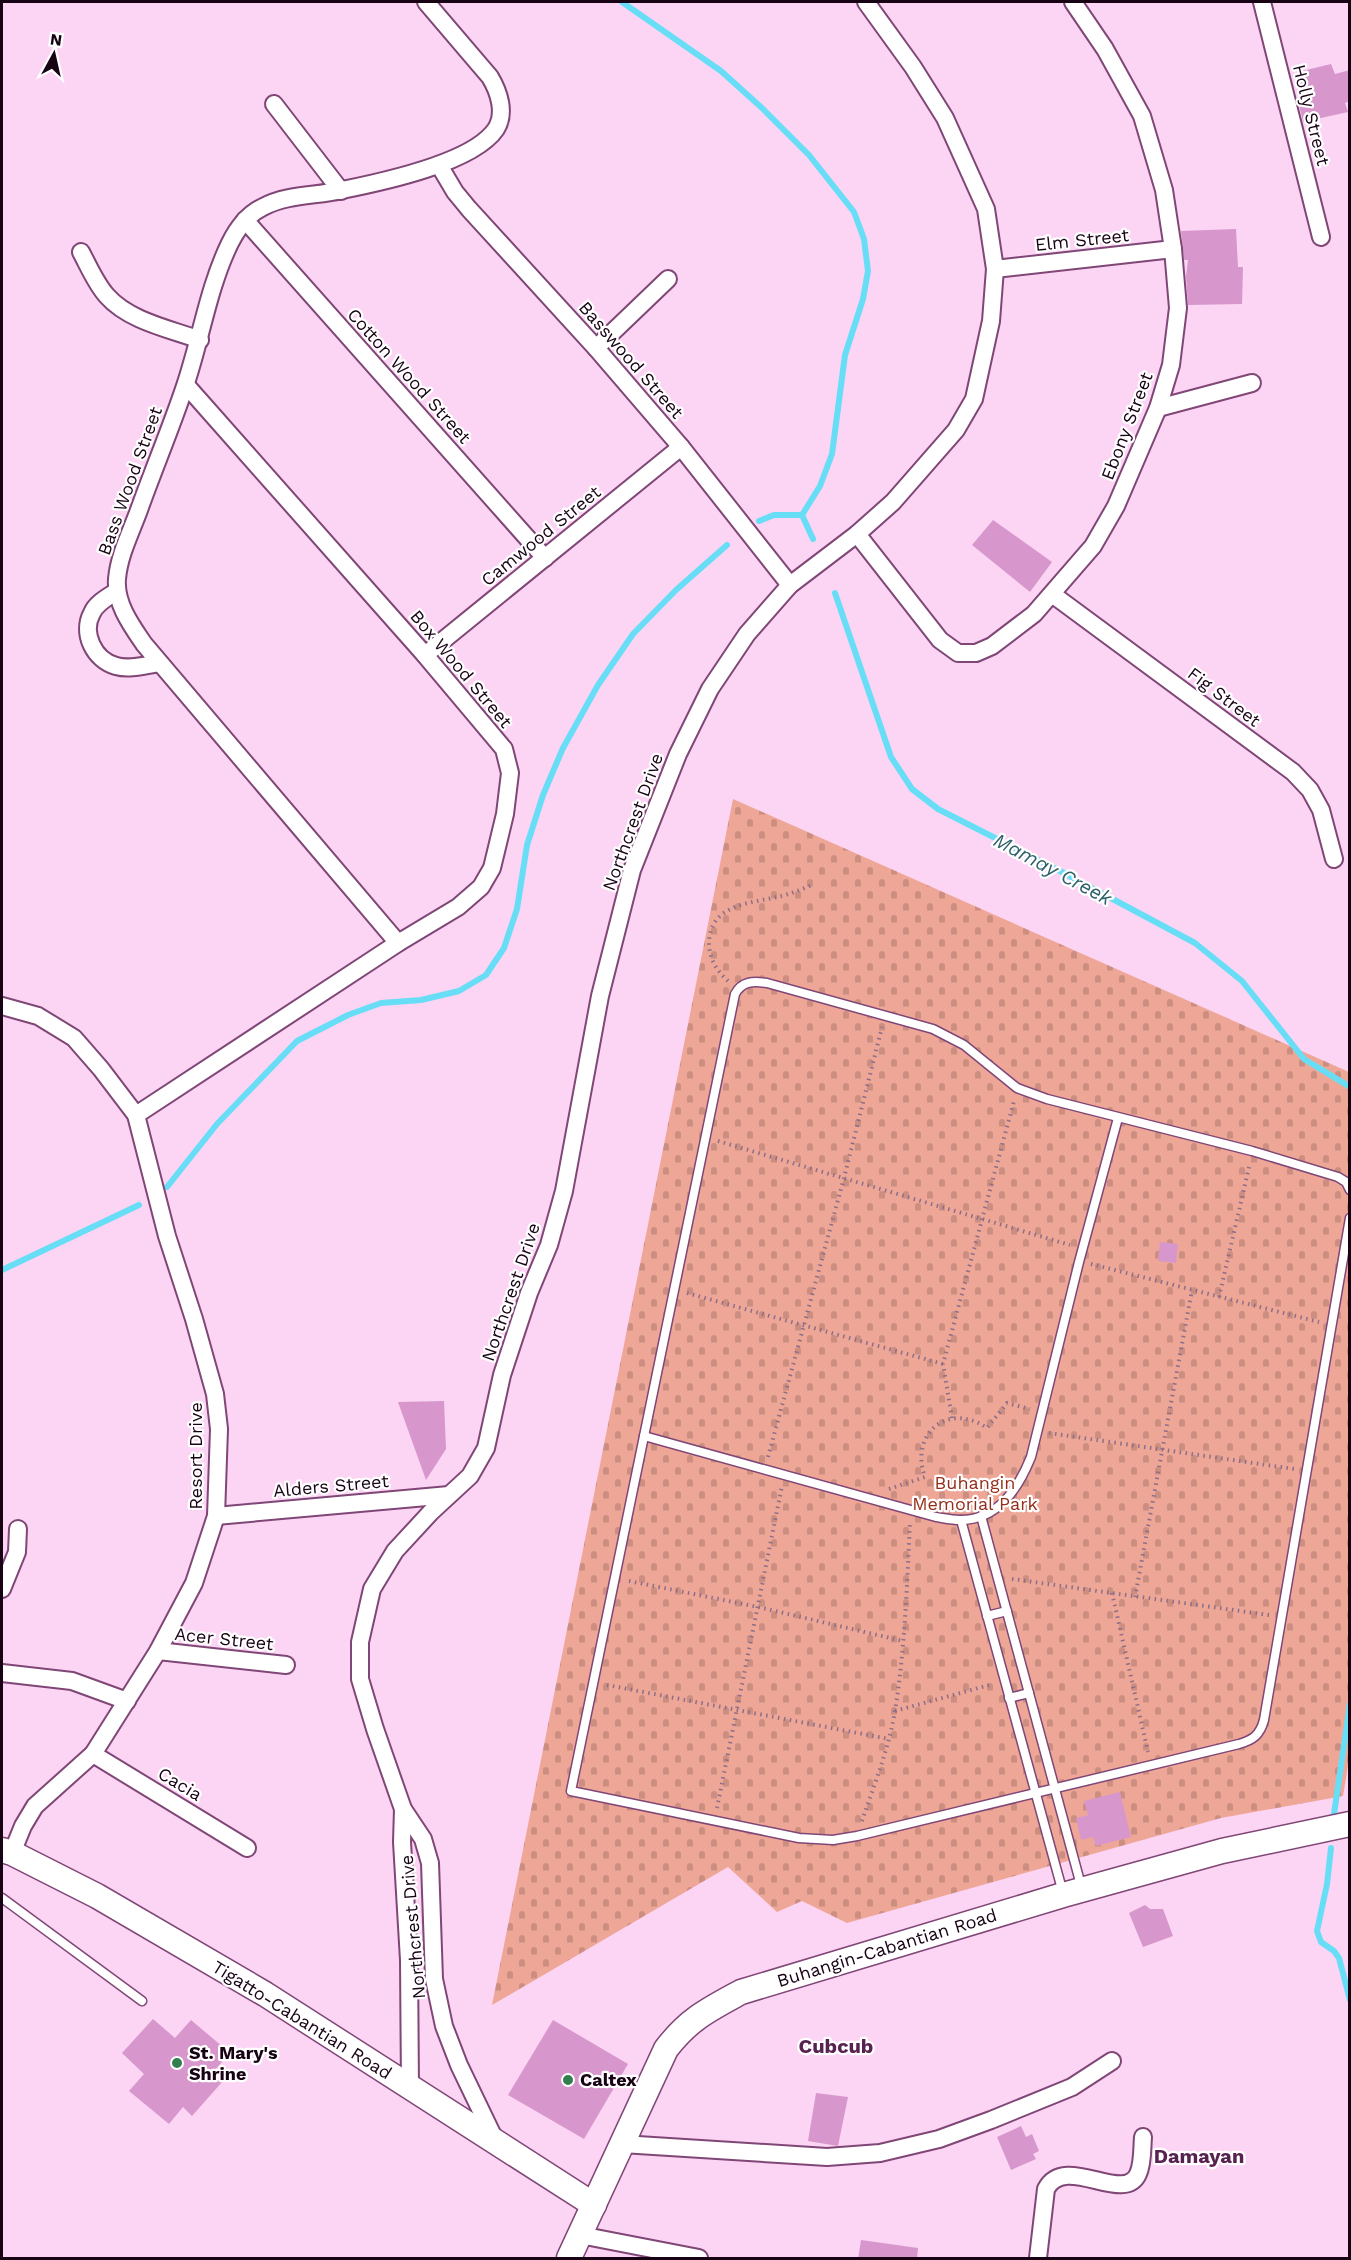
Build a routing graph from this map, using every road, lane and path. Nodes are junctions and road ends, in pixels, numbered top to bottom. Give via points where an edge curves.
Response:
1 (426, 2) edge
2 (1073, 2) edge
3 (1262, 2) edge
4 (865, 3) edge
5 (274, 104) dead end
6 (439, 165) junction
7 (341, 191) junction
8 (245, 220) junction
9 (1321, 237) dead end
10 (1173, 249) junction
11 (81, 252) dead end
12 (995, 269) junction
13 (668, 279) dead end
14 (200, 340) junction
15 (596, 348) junction
16 (1252, 383) dead end
17 (186, 385) junction
18 (1158, 408) junction
19 (681, 447) junction
20 (857, 534) junction
21 (545, 558) junction
22 (790, 585) junction
23 (117, 591) junction
24 (1052, 594) junction
25 (425, 655) junction
26 (159, 663) junction
27 (1334, 859) dead end
28 (812, 885) dead end
29 (398, 943) junction
30 (739, 987) junction
31 (2, 1006) edge
32 (885, 1016) junction
33 (1017, 1088) junction
34 (136, 1115) junction
35 (1118, 1118) junction
36 (706, 1137) junction
37 (1252, 1151) junction
38 (844, 1178) junction
39 (1350, 1190) edge
40 (982, 1218) junction
41 (1350, 1218) edge
42 (1083, 1248) junction
43 (1079, 1262) junction
44 (675, 1290) junction
45 (1192, 1290) junction
46 (1219, 1297) junction
47 (1331, 1325) junction
48 (804, 1326) junction
49 (943, 1364) junction
50 (1042, 1412) junction
51 (952, 1418) junction
52 (1038, 1432) junction
53 (644, 1436) junction
54 (1162, 1450) junction
55 (764, 1470) junction
56 (1306, 1470) junction
57 (784, 1475) junction
58 (449, 1495) junction
59 (872, 1500) junction
60 (911, 1511) junction
61 (216, 1516) junction
62 (981, 1516) junction
63 (961, 1520) junction
64 (18, 1529) dead end
65 (997, 1577) junction
66 (615, 1578) junction
67 (2, 1589) edge
68 (1112, 1593) junction
69 (1135, 1597) junction
70 (758, 1607) junction
71 (1007, 1611) junction
72 (987, 1616) junction
73 (1282, 1617) junction
74 (903, 1641) junction
75 (158, 1651) junction
76 (286, 1665) dead end
77 (2, 1673) edge
78 (1005, 1681) junction
79 (594, 1683) junction
80 (1029, 1693) junction
81 (1009, 1698) junction
82 (127, 1701) junction
83 (737, 1710) junction
84 (895, 1710) junction
85 (889, 1739) junction
86 (93, 1755) junction
87 (1150, 1765) junction
88 (1055, 1787) junction
89 (1035, 1792) junction
90 (403, 1809) junction
91 (714, 1821) junction
92 (1350, 1824) edge
93 (858, 1836) junction
94 (247, 1848) dead end
95 (7, 1852) edge
96 (1073, 1892) junction
97 (2, 1898) edge
98 (433, 1959) junction
99 (409, 1960) junction
100 (142, 2001) dead end
101 (1112, 2061) dead end
102 (410, 2088) junction
103 (1143, 2137) dead end
104 (497, 2143) junction
105 (622, 2144) junction
106 (594, 2205) junction
107 (580, 2235) junction
108 (569, 2259) edge
109 (699, 2259) edge
110 (1038, 2259) edge

1 - 6 street, Bass Wood Street via 490,77 500,99 497,128 485,141
2 - 10 street, Ebony Street via 1105,49 1142,116 1164,190
3 - 9 street, Holly Street
4 - 12 street, Northcrest Drive via 945,118 986,210
5 - 7 street
6 - 7 street, Bass Wood Street
6 - 15 street, Basswood Street via 469,209
7 - 8 street, Bass Wood Street via 282,200 263,206
8 - 14 street, Bass Wood Street via 219,269
8 - 21 street, Cotton Wood Street
10 - 12 street, Elm Street
10 - 18 street, Ebony Street via 1178,308 1171,365
11 - 14 street via 97,282 121,307
12 - 20 street, Northcrest Drive via 991,321 974,399 956,430 893,502
13 - 15 street
14 - 17 street, Bass Wood Street
15 - 19 street, Basswood Street
16 - 18 street
17 - 23 street, Bass Wood Street via 119,564
17 - 25 street, Box Wood Street
18 - 24 street, Ebony Street via 1116,506 1093,546
19 - 21 street, Camwood Street
19 - 22 street, Basswood Street
20 - 22 street, Northcrest Drive
20 - 24 street, Ebony Street via 940,640 958,652 976,653 992,646 1034,614
21 - 25 street, Camwood Street
22 - 58 street, Northcrest Drive via 747,634 710,689 678,754 632,870 600,996 564,1191 549,1245 502,1375 486,1448 470,1476
23 - 26 street, Bass Wood Street via 122,609
23 - 26 street via 92,610 88,635 93,648 115,666
24 - 27 street, Fig Street via 1293,772 1310,790 1321,810
25 - 29 street, Box Wood Street via 504,749 510,773 492,868 481,887 458,907
26 - 29 street, Bass Wood Street
28 - 30 path via 781,897 735,906 713,926 709,938 714,963 719,973
29 - 34 street, Box Wood Street
30 - 32 lane via 756,981 767,983
30 - 36 lane
31 - 34 street, Resort Drive via 39,1016 74,1038
32 - 33 lane via 933,1029 964,1045
32 - 38 path
33 - 35 lane
33 - 40 path
34 - 61 street, Resort Drive via 167,1236 215,1394 219,1429
35 - 37 lane
35 - 42 lane
36 - 38 path
36 - 44 lane
37 - 39 lane via 1338,1177
37 - 46 path
38 - 40 path
38 - 48 path
40 - 42 path
40 - 49 path
41 - 47 lane
42 - 43 lane
43 - 45 path
43 - 50 lane
44 - 48 path
44 - 53 lane
45 - 46 path
45 - 54 path
46 - 47 path
47 - 56 lane
48 - 49 path
48 - 55 path
49 - 51 path
50 - 51 path via 1007,1403 987,1428 970,1419
50 - 52 lane
51 - 59 path via 930,1430 924,1441 920,1465 925,1477 893,1487
52 - 54 path
52 - 62 lane via 1016,1487 997,1508
53 - 55 lane
53 - 66 lane
54 - 56 path
54 - 69 path
55 - 57 lane
56 - 73 lane
57 - 59 lane
57 - 70 path
58 - 61 street, Alders Street
58 - 90 street, Northcrest Drive via 395,1551 372,1589 360,1642 360,1679
59 - 60 lane
60 - 63 lane
60 - 74 path
61 - 75 street, Resort Drive via 194,1583
62 - 63 lane
62 - 65 lane
63 - 72 lane
64 - 67 street via 17,1552
65 - 68 path
65 - 71 lane
66 - 70 path
66 - 79 lane
68 - 69 path
68 - 87 path
69 - 73 path
70 - 74 path
70 - 83 path
71 - 72 lane
71 - 80 lane
72 - 78 lane
73 - 87 lane via 1264,1720 1256,1736 1250,1741
74 - 84 path
75 - 76 street, Acer Street
75 - 82 street, Resort Drive
77 - 82 street via 72,1681
78 - 81 lane
78 - 84 path
79 - 83 path
79 - 91 lane via 571,1791
80 - 81 lane
80 - 88 lane
81 - 89 lane
82 - 86 street, Resort Drive
83 - 85 path
83 - 91 path
84 - 85 path
85 - 93 path
86 - 94 street, Cacia
86 - 95 street, Resort Drive via 35,1806
87 - 88 lane
88 - 89 lane
88 - 96 lane
89 - 93 lane
89 - 96 lane
90 - 98 street, Northcrest Drive via 423,1839 430,1863
90 - 99 street, Northcrest Drive
91 - 93 lane via 815,1841
92 - 96 main road, Buhangin-Cabantian Road via 1222,1851
95 - 102 main road, Tigatto-Cabantian Road via 97,1896 255,1988
96 - 105 main road, Buhangin-Cabantian Road via 741,1992 699,2015 681,2029 666,2049
97 - 100 lane
98 - 99 street
98 - 104 street, Northcrest Drive via 444,2026
99 - 102 street, Northcrest Drive
101 - 105 street via 1072,2087 991,2120 939,2139 880,2153 827,2157
102 - 104 main road, Tigatto-Cabantian Road
103 - 110 street via 1140,2172 1128,2184 1075,2176 1051,2180 1046,2189
104 - 106 main road, Tigatto-Cabantian Road
105 - 106 main road, Buhangin-Cabantian Road
106 - 107 main road, Buhangin-Cabantian Road
107 - 108 main road, Buhangin-Cabantian Road
107 - 109 street

